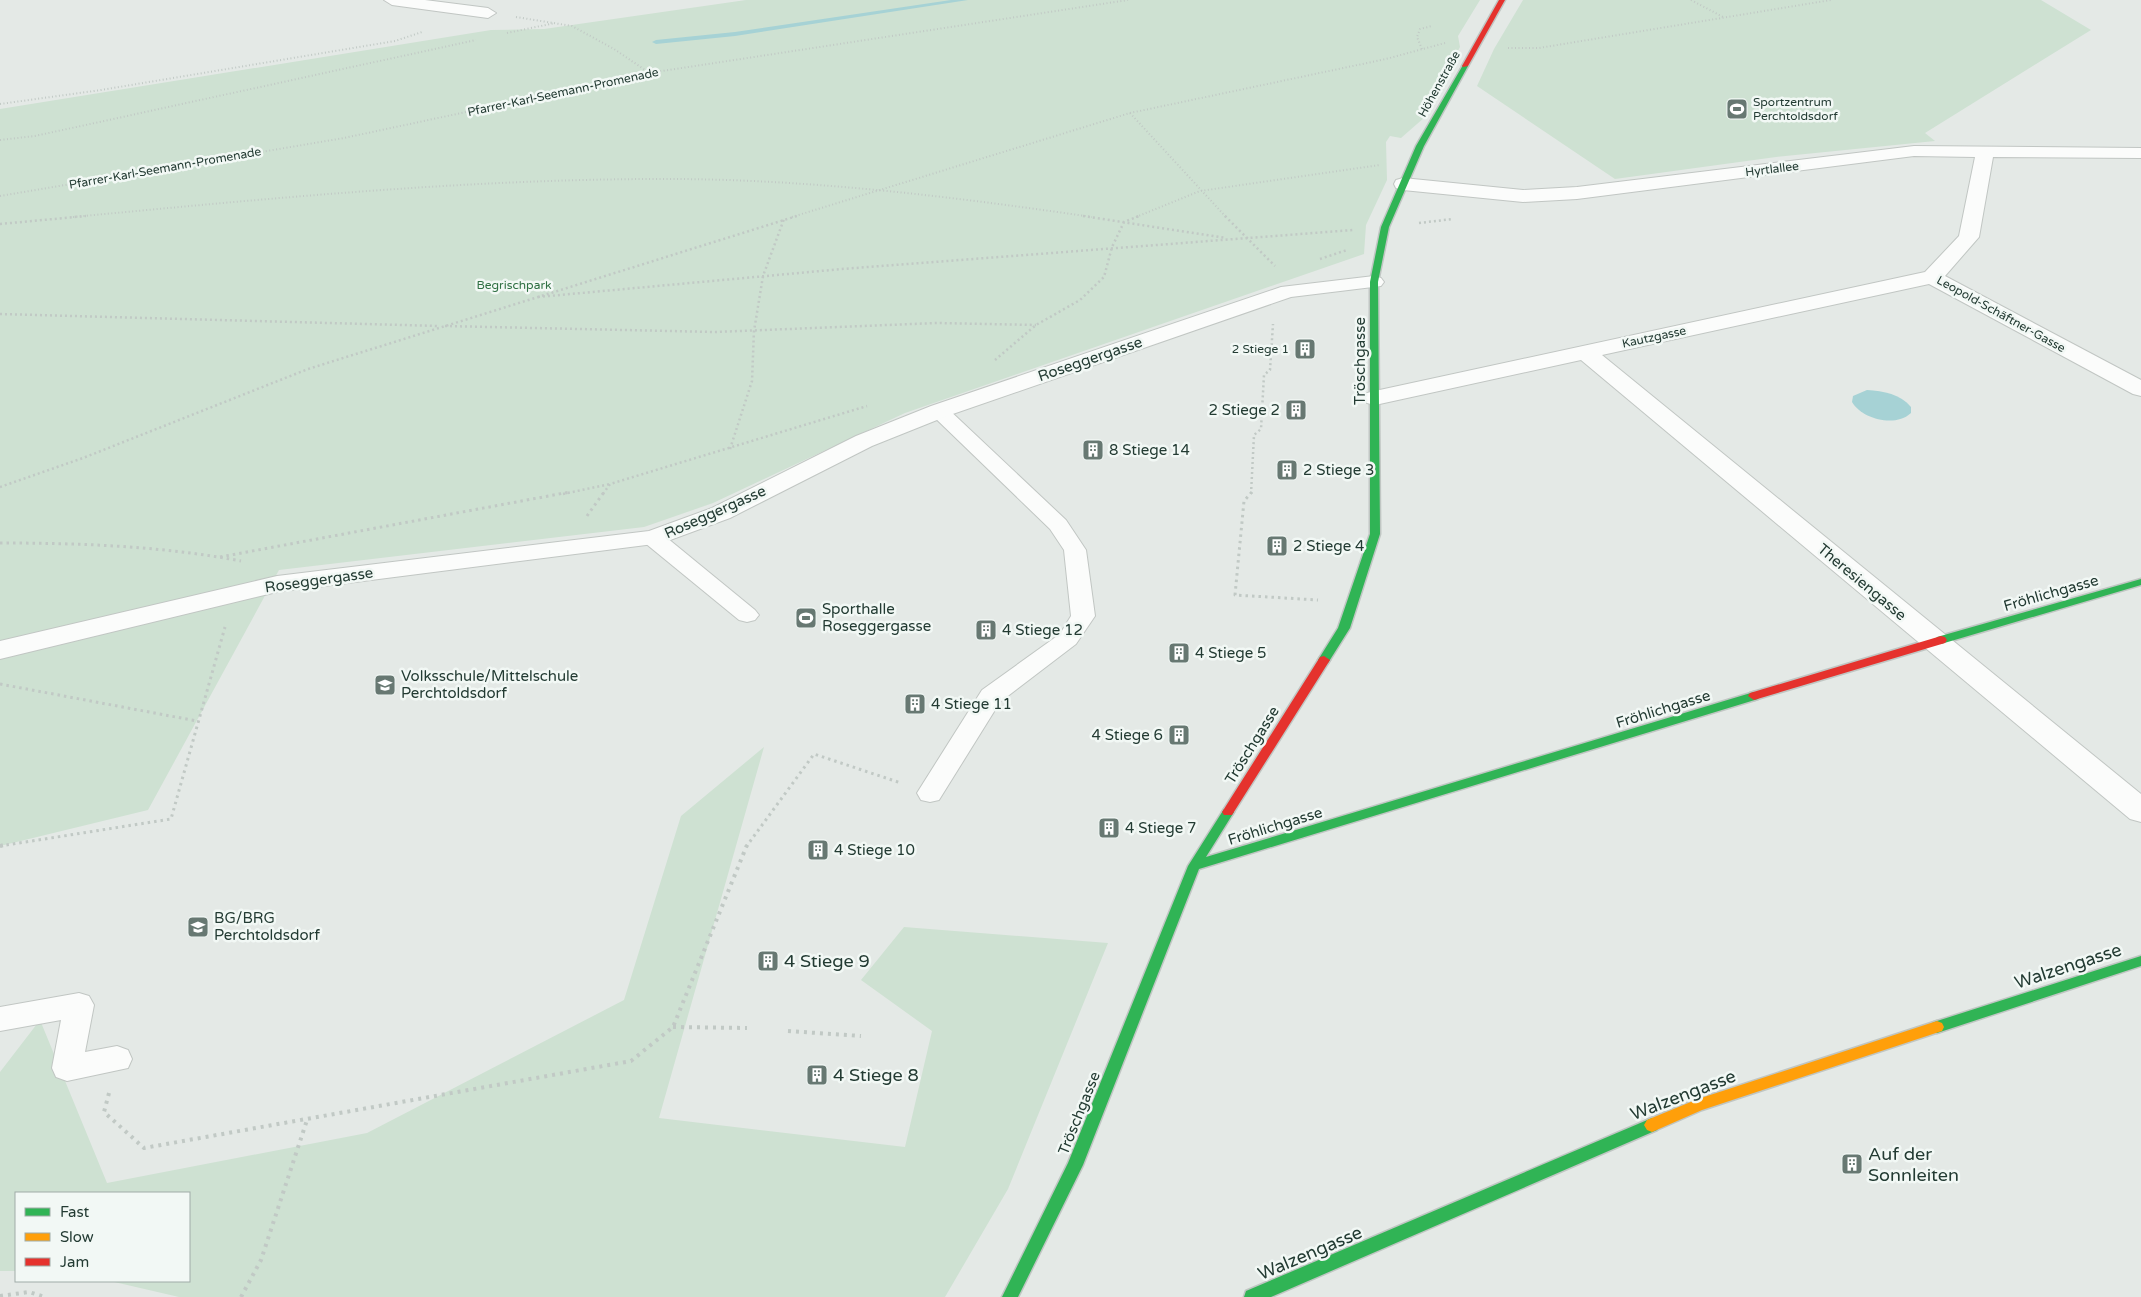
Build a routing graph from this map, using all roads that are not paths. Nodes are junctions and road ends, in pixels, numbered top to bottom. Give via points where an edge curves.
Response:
1 (392, 0) edge
2 (1502, 0) edge
3 (488, 13) road end
4 (1985, 151) junction
5 (2141, 153) edge
6 (1403, 184) junction
7 (1932, 277) junction
8 (1374, 282) junction
9 (1585, 352) junction
10 (2141, 390) edge
11 (1376, 398) junction
12 (939, 411) junction
13 (653, 538) junction
14 (2141, 582) edge
15 (747, 615) dead end
16 (1934, 642) junction
17 (0, 650) edge
18 (930, 793) road end
19 (2141, 811) edge
20 (1194, 866) junction
21 (2141, 961) edge
22 (0, 1019) edge
23 (117, 1059) road end
24 (1010, 1297) edge
25 (1252, 1297) edge

1 - 3 street
2 - 6 street, Höhenstraße
4 - 5 street, Hyrtlallee
4 - 6 street, Hyrtlallee via 1914,151 1559,194 1523,196
4 - 7 street, Leopold-Schäftner-Gasse via 1969,237
6 - 8 street, Tröschgasse via 1385,227
7 - 9 street, Kautzgasse
7 - 10 street, Leopold-Schäftner-Gasse
8 - 11 street, Tröschgasse
8 - 12 street, Roseggergasse via 1288,291
9 - 11 street, Kautzgasse
9 - 16 street, Theresiengasse
11 - 20 street, Tröschgasse via 1375,534 1344,628
12 - 13 street, Roseggergasse via 864,441 721,513
12 - 18 lane via 1058,526 1076,550 1083,616 1068,640 991,696
13 - 15 lane
13 - 17 street, Roseggergasse via 277,584
14 - 16 street, Fröhlichgasse
16 - 19 street, Theresiengasse
16 - 20 street, Fröhlichgasse
20 - 24 street, Tröschgasse via 1075,1165
21 - 25 street, Walzengasse via 1698,1105
22 - 23 lane via 79,1005 67,1068

